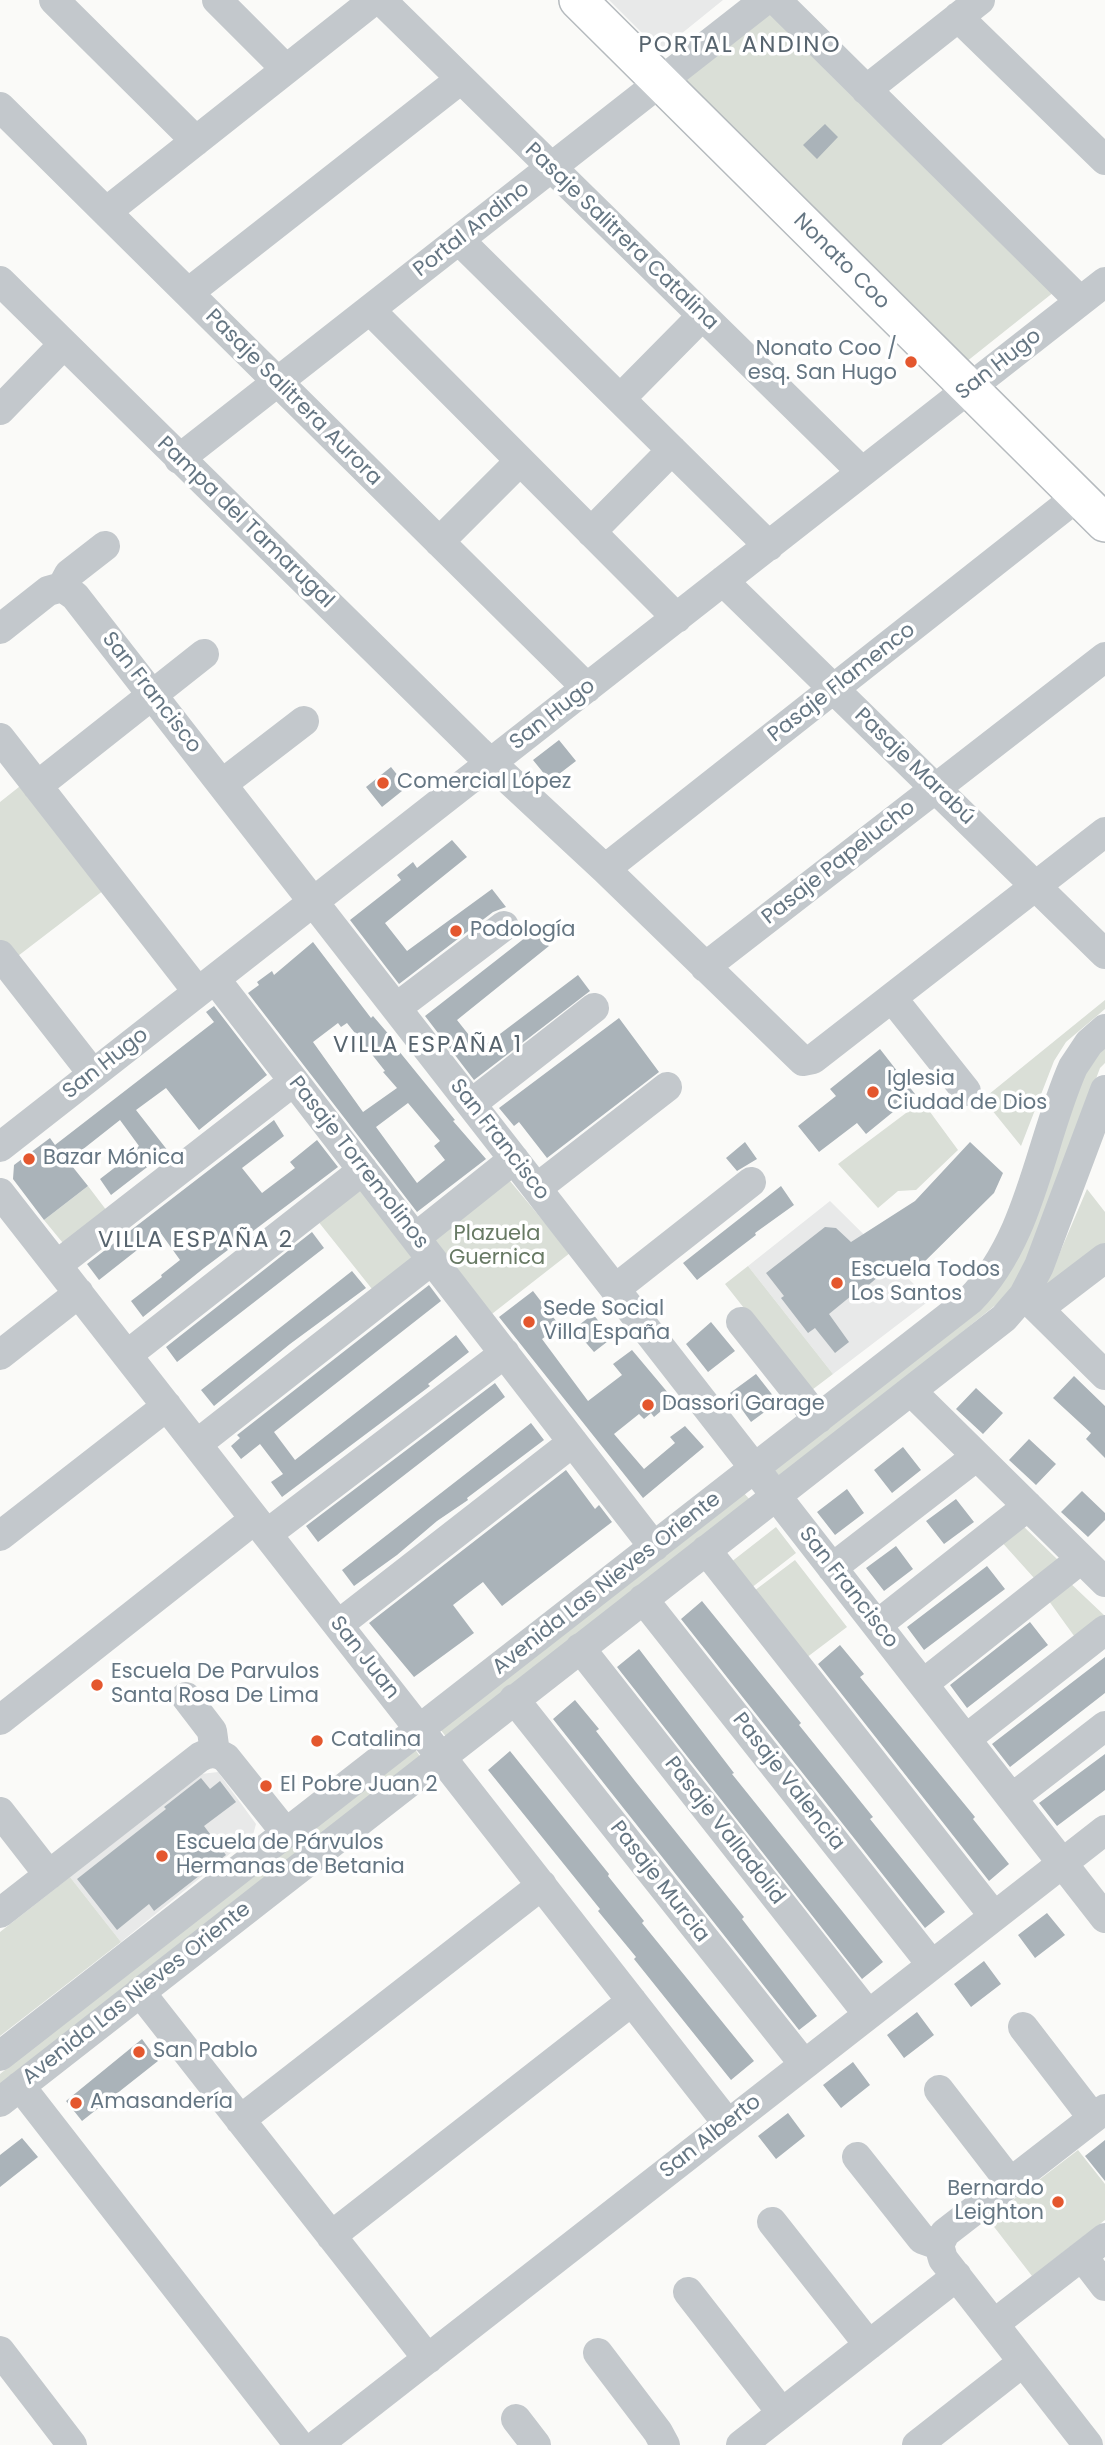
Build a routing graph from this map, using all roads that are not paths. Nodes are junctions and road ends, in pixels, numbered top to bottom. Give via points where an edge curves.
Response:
1 (54, 0) edge
2 (217, 0) edge
3 (374, 0) edge
4 (381, 0) edge
5 (578, 0) edge
6 (765, 0) edge
7 (776, 0) edge
8 (969, 9) edge
9 (286, 69) junction
10 (461, 79) junction
11 (660, 83) junction
12 (866, 90) junction
13 (0, 107) edge
14 (196, 141) junction
15 (1105, 160) edge
16 (551, 168) junction
17 (106, 212) junction
18 (459, 240) junction
19 (0, 281) edge
20 (188, 293) junction
21 (1097, 293) edge
22 (370, 310) junction
23 (702, 316) junction
24 (64, 344) junction
25 (278, 382) junction
26 (968, 388) junction
27 (620, 398) junction
28 (0, 410) edge
29 (672, 450) junction
30 (179, 459) junction
31 (520, 461) junction
32 (862, 472) junction
33 (1078, 496) junction
34 (1105, 523) edge
35 (591, 532) junction
36 (439, 542) junction
37 (105, 546) dead end
38 (769, 546) junction
39 (723, 581) junction
40 (62, 587) junction
41 (677, 618) junction
42 (0, 629) edge
43 (204, 654) dead end
44 (1105, 657) edge
45 (587, 688) junction
46 (834, 690) junction
47 (153, 695) junction
48 (304, 722) dead end
49 (0, 738) edge
50 (491, 764) junction
51 (222, 784) junction
52 (37, 786) junction
53 (936, 788) junction
54 (1105, 832) edge
55 (605, 869) junction
56 (1035, 886) junction
57 (314, 902) junction
58 (504, 926) dead end
59 (1105, 954) edge
60 (1, 958) edge
61 (705, 967) junction
62 (207, 986) junction
63 (892, 998) junction
64 (396, 1008) junction
65 (594, 1008) dead end
66 (1105, 1029) edge
67 (93, 1074) junction
68 (294, 1081) junction
69 (667, 1087) dead end
70 (1105, 1090) edge
71 (966, 1091) dead end
72 (471, 1104) junction
73 (0, 1147) edge
74 (514, 1160) junction
75 (363, 1170) junction
76 (751, 1182) dead end
77 (537, 1188) junction
78 (0, 1193) edge
79 (424, 1249) junction
80 (1105, 1258) edge
81 (57, 1265) junction
82 (615, 1289) junction
83 (79, 1293) junction
84 (1031, 1302) junction
85 (741, 1322) dead end
86 (505, 1353) junction
87 (0, 1355) edge
88 (127, 1355) junction
89 (1105, 1375) edge
90 (911, 1391) junction
91 (167, 1406) junction
92 (818, 1419) junction
93 (573, 1442) junction
94 (197, 1444) junction
95 (977, 1456) junction
96 (755, 1469) junction
97 (776, 1496) junction
98 (1028, 1506) junction
99 (261, 1527) junction
100 (0, 1536) edge
101 (654, 1547) junction
102 (706, 1550) junction
103 (1081, 1559) junction
104 (832, 1568) junction
105 (1105, 1582) edge
106 (643, 1599) junction
107 (338, 1625) junction
108 (877, 1625) junction
109 (1105, 1630) edge
110 (580, 1648) junction
111 (923, 1684) junction
112 (186, 1697) dead end
113 (514, 1699) junction
114 (0, 1720) edge
115 (1105, 1726) edge
116 (419, 1729) junction
117 (966, 1739) junction
118 (215, 1753) junction
119 (441, 1756) junction
120 (1012, 1798) junction
121 (0, 1812) edge
122 (1105, 1830) edge
123 (286, 1833) junction
124 (1062, 1863) junction
125 (49, 1875) junction
126 (542, 1885) junction
127 (0, 1913) edge
128 (994, 1916) junction
129 (1105, 1918) edge
130 (932, 1965) junction
131 (141, 1992) junction
132 (632, 2001) junction
133 (868, 2014) junction
134 (1023, 2027) dead end
135 (0, 2056) edge
136 (804, 2064) junction
137 (939, 2090) dead end
138 (10, 2094) edge
139 (1093, 2110) edge
140 (240, 2120) junction
141 (728, 2124) junction
142 (857, 2157) dead end
143 (1010, 2182) junction
144 (772, 2222) dead end
145 (331, 2236) junction
146 (1105, 2238) edge
147 (939, 2245) junction
148 (1082, 2256) junction
149 (957, 2276) junction
150 (1105, 2286) edge
151 (688, 2292) dead end
152 (994, 2324) junction
153 (869, 2345) junction
154 (0, 2351) edge
155 (598, 2353) dead end
156 (428, 2359) junction
157 (1023, 2362) junction
158 (782, 2413) junction
159 (516, 2419) dead end
160 (1085, 2444) edge
161 (72, 2445) edge
162 (299, 2445) edge
163 (317, 2445) edge
164 (536, 2445) edge
165 (665, 2445) edge
166 (741, 2445) edge
167 (917, 2445) edge

1 - 14 street
2 - 9 street
3 - 9 street
4 - 10 street, Pasaje Salitrera Catalina
5 - 11 main road, Nonato Coo
6 - 11 street, Portal Andino
7 - 12 street
8 - 12 street
8 - 15 street
9 - 14 street
10 - 16 street, Pasaje Salitrera Catalina
10 - 20 street
11 - 16 street, Portal Andino
11 - 26 main road, Nonato Coo
12 - 21 street
13 - 17 street, Pasaje Salitrera Aurora
14 - 17 street
16 - 18 street, Portal Andino
16 - 23 street, Pasaje Salitrera Catalina
17 - 20 street, Pasaje Salitrera Aurora
18 - 22 street, Portal Andino
18 - 27 street
19 - 24 street, Pampa del Tamarugal
20 - 25 street, Pasaje Salitrera Aurora
21 - 26 street, San Hugo
22 - 25 street, Portal Andino
22 - 31 street
23 - 27 street
23 - 32 street, Pasaje Salitrera Catalina
24 - 28 street
24 - 30 street, Pampa del Tamarugal
25 - 30 street, Portal Andino
25 - 36 street, Pasaje Salitrera Aurora
26 - 32 street, San Hugo
26 - 33 main road, Nonato Coo
27 - 29 street
29 - 35 street
29 - 38 street
30 - 50 street, Pampa del Tamarugal
31 - 35 street
31 - 36 street
32 - 38 street, San Hugo
33 - 34 main road, Nonato Coo
33 - 46 street, Pasaje Flamenco
35 - 41 street
36 - 45 street, Pasaje Salitrera Aurora
37 - 40 street via 68,574
38 - 39 street, San Hugo
39 - 41 street, San Hugo
39 - 46 street, Pasaje Marabú
40 - 42 street via 48,592
40 - 47 street, San Francisco via 72,592
41 - 45 street, San Hugo
43 - 47 street
44 - 53 street, Pasaje Papelucho
45 - 50 street, San Hugo
46 - 53 street, Pasaje Marabú
46 - 55 street, Pasaje Flamenco
47 - 51 street, San Francisco
47 - 52 street
48 - 51 street
49 - 52 street, Pasaje Torremolinos
50 - 55 street, Pampa del Tamarugal
50 - 57 street, San Hugo
51 - 57 street, San Francisco
52 - 62 street, Pasaje Torremolinos
53 - 56 street, Pasaje Marabú
53 - 61 street, Pasaje Papelucho
54 - 56 street
55 - 61 street, Pampa del Tamarugal
56 - 59 street, Pasaje Marabú
56 - 63 street
57 - 62 street, San Hugo
57 - 64 street, San Francisco
58 - 64 street
60 - 67 street
61 - 63 street, Pampa del Tamarugal via 806,1062
62 - 67 street, San Hugo
62 - 68 street, Pasaje Torremolinos
63 - 71 street
64 - 72 street, San Francisco
65 - 72 street
66 - 92 street, Avenida Las Nieves Oriente via 1089,1042 1073,1067 1010,1245 993,1274 958,1310
67 - 73 street, San Hugo
68 - 75 street, Pasaje Torremolinos
68 - 81 street
69 - 77 street
70 - 84 street, Avenida Las Nieves Oriente via 1039,1266
72 - 74 street, San Francisco
74 - 77 street, San Francisco
74 - 79 street
75 - 79 street, Pasaje Torremolinos
75 - 88 street
76 - 82 street
77 - 82 street, San Francisco
78 - 81 street, San Juan
79 - 86 street, Pasaje Torremolinos
79 - 94 street
80 - 84 street
81 - 83 street, San Juan
82 - 96 street, San Francisco
83 - 87 street
83 - 88 street, San Juan
84 - 89 street
84 - 90 street, Avenida Las Nieves Oriente
85 - 92 street
86 - 93 street, Pasaje Torremolinos
86 - 99 street
88 - 91 street, San Juan
90 - 95 street
90 - 97 street, Avenida Las Nieves Oriente
91 - 94 street, San Juan
91 - 100 street
92 - 96 street, Avenida Las Nieves Oriente
93 - 101 street, Pasaje Torremolinos
93 - 107 street
94 - 99 street, San Juan
95 - 98 street
95 - 104 street
96 - 97 street, San Francisco
96 - 101 street, Avenida Las Nieves Oriente
97 - 102 street, Avenida Las Nieves Oriente
97 - 104 street, San Francisco
98 - 103 street
98 - 108 street
99 - 107 street, San Juan
99 - 114 street
101 - 116 street, Avenida Las Nieves Oriente
102 - 106 street, Avenida Las Nieves Oriente
102 - 128 street
103 - 105 street
103 - 111 street
104 - 108 street, San Francisco
106 - 110 street, Avenida Las Nieves Oriente
106 - 130 street, Pasaje Valencia
107 - 116 street, San Juan
108 - 111 street, San Francisco
109 - 117 street
110 - 113 street, Avenida Las Nieves Oriente
110 - 133 street, Pasaje Valladolid
111 - 117 street, San Francisco
112 - 118 street via 212,1731
113 - 119 street, Avenida Las Nieves Oriente
113 - 136 street, Pasaje Murcia
115 - 120 street
116 - 119 street, San Juan
116 - 123 street, Avenida Las Nieves Oriente
117 - 120 street, San Francisco
118 - 123 street via 226,1758
118 - 125 street via 201,1757
119 - 126 street, San Juan
119 - 131 street, Avenida Las Nieves Oriente
120 - 124 street, San Francisco
121 - 125 street
122 - 124 street, San Alberto
123 - 135 street, Avenida Las Nieves Oriente
124 - 128 street, San Alberto
124 - 129 street, San Francisco
125 - 127 street
126 - 132 street, San Juan
126 - 140 street
128 - 130 street, San Alberto
130 - 133 street, San Alberto
131 - 138 street, Avenida Las Nieves Oriente
131 - 140 street
132 - 141 street, San Juan
132 - 145 street
133 - 136 street, San Alberto
134 - 139 street
136 - 141 street, San Alberto
137 - 143 street
138 - 162 street
139 - 143 street
140 - 145 street
141 - 156 street, San Alberto
142 - 147 street via 922,2239
143 - 147 street via 946,2233
144 - 153 street
145 - 156 street
146 - 148 street
147 - 149 street via 940,2255
148 - 150 street
148 - 152 street
149 - 152 street
149 - 153 street
151 - 158 street
152 - 157 street
153 - 158 street
154 - 161 street
155 - 165 street
156 - 163 street, San Alberto
157 - 160 street
157 - 167 street
158 - 166 street
159 - 164 street

